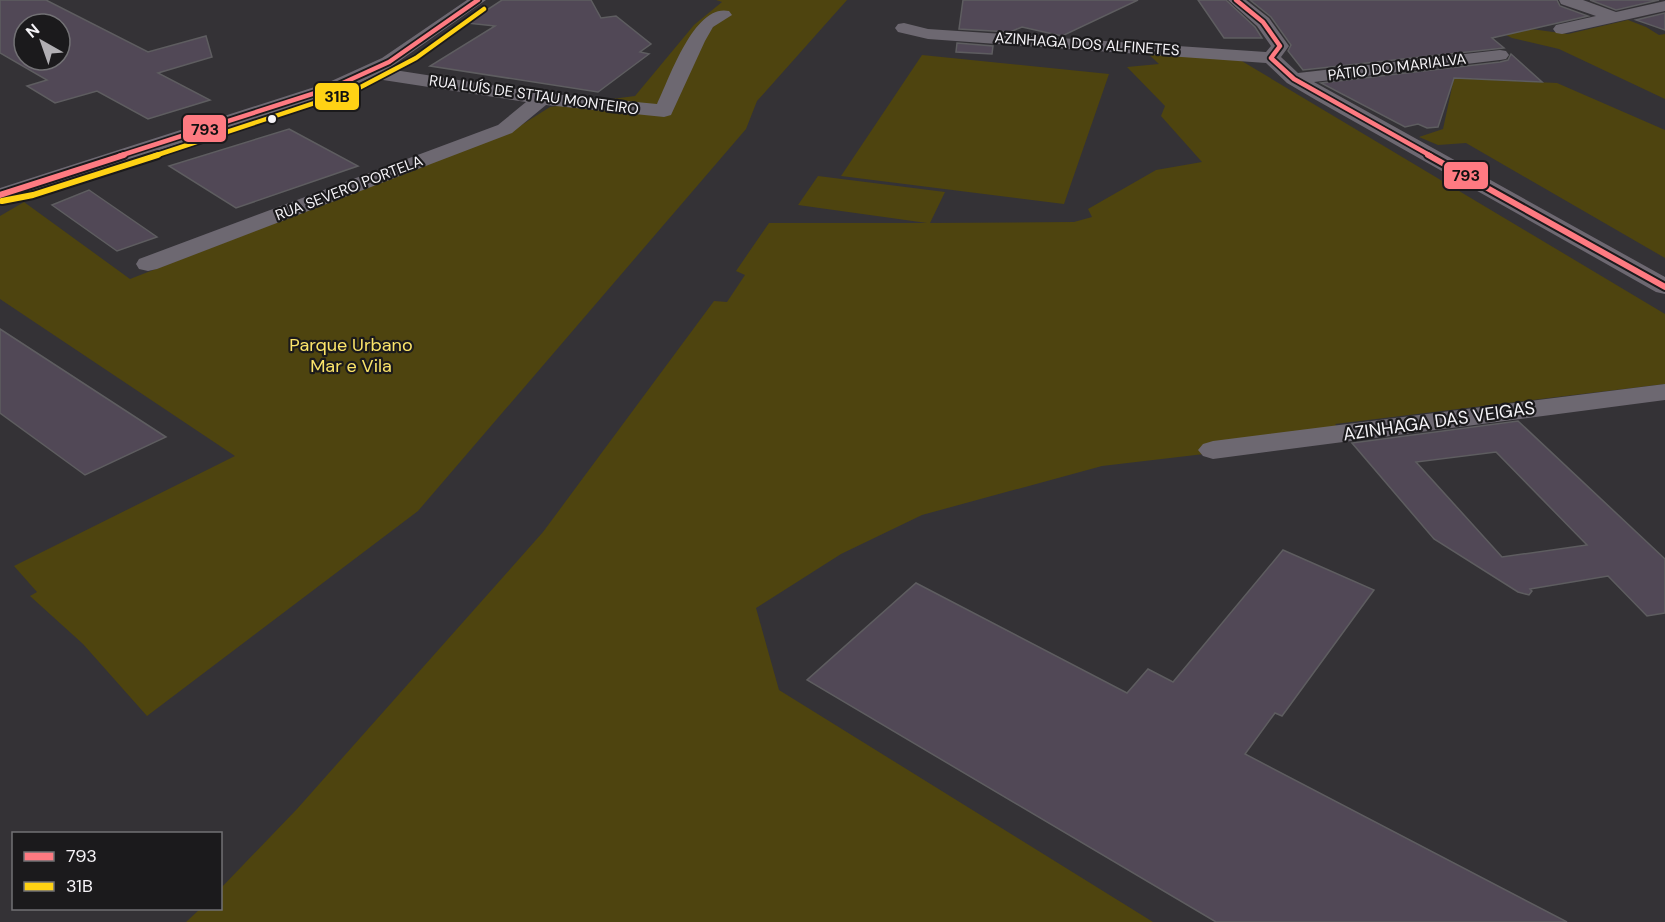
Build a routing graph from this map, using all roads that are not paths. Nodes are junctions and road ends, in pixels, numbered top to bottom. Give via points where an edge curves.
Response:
1 (478, 0) edge
2 (1236, 0) edge
3 (1567, 0) edge
4 (1665, 6) edge
5 (723, 15) dead end
6 (1614, 17) junction
7 (904, 28) dead end
8 (1562, 29) dead end
9 (1500, 55) dead end
10 (1271, 58) junction
11 (369, 72) junction
12 (1294, 79) junction
13 (542, 99) junction
14 (30, 185) junction
15 (0, 193) edge
16 (0, 203) edge
17 (148, 264) dead end
18 (1665, 287) edge
19 (1665, 392) edge
20 (1213, 450) dead end

1 - 11 street via 410,49
2 - 10 street via 1263,22 1280,46
3 - 6 street
4 - 6 street
5 - 13 street, RUA LUÍS DE STTAU MONTEIRO via 707,24 696,41 664,111
6 - 8 street
7 - 10 street, AZINHAGA DOS ALFINETES via 928,34
9 - 12 street, PÁTIO DO MARIALVA
10 - 12 street
11 - 13 street, RUA LUÍS DE STTAU MONTEIRO
11 - 14 street via 302,98
12 - 18 street
13 - 17 street, RUA SEVERO PORTELA via 505,129
14 - 15 street
14 - 16 street
19 - 20 street, AZINHAGA DAS VEIGAS

